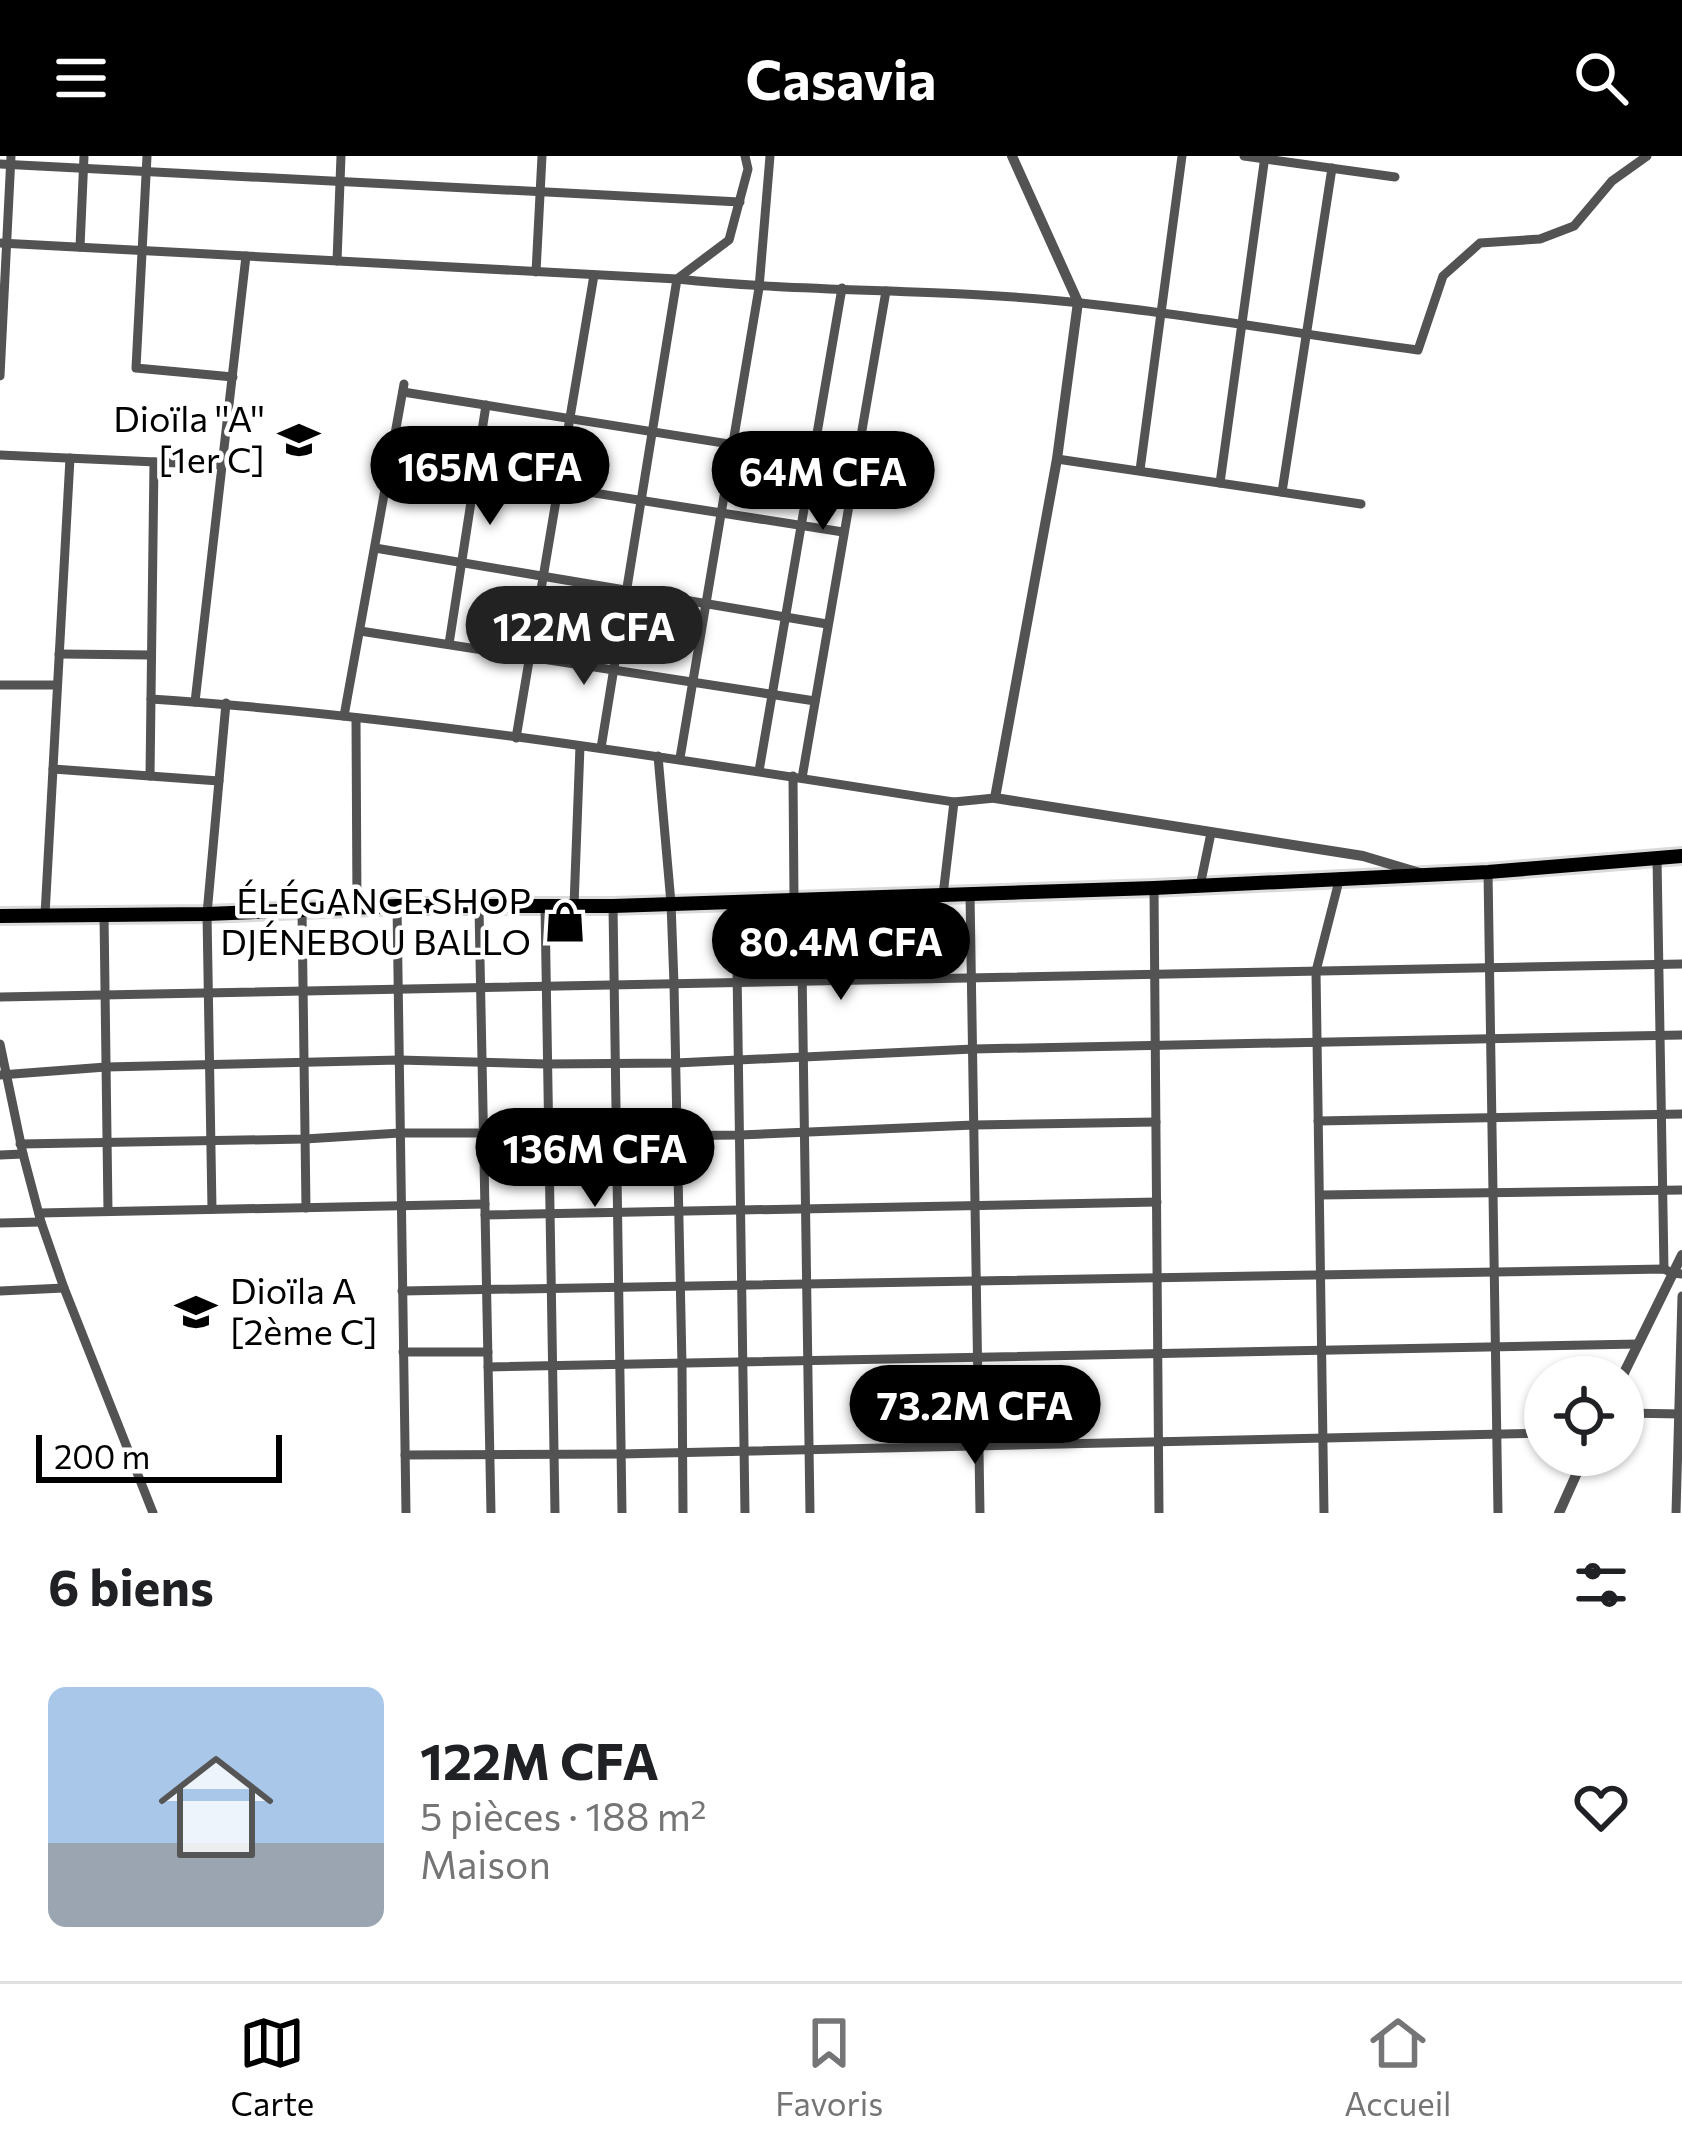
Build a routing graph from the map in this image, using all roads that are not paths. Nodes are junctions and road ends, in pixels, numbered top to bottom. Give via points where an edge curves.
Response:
1 (84, 156) edge
2 (148, 156) edge
3 (341, 156) edge
4 (542, 156) edge
5 (745, 156) edge
6 (770, 156) edge
7 (1012, 156) edge
8 (1182, 156) edge
9 (1244, 156) edge
10 (1647, 156) edge
11 (1265, 157) edge
12 (8, 161) edge
13 (1332, 168) junction
14 (83, 169) junction
15 (147, 172) junction
16 (1394, 177) dead end
17 (339, 182) junction
18 (540, 193) junction
19 (740, 202) junction
20 (4, 243) edge
21 (80, 248) junction
22 (142, 251) junction
23 (246, 256) junction
24 (337, 261) junction
25 (536, 272) junction
26 (594, 275) junction
27 (676, 279) junction
28 (759, 288) junction
29 (842, 288) junction
30 (886, 291) junction
31 (1078, 302) junction
32 (1161, 314) junction
33 (2, 316) edge
34 (1242, 326) junction
35 (1305, 335) junction
36 (0, 376) edge
37 (233, 377) junction
38 (486, 405) junction
39 (569, 418) junction
40 (651, 431) junction
41 (734, 444) junction
42 (0, 455) edge
43 (813, 457) junction
44 (70, 458) junction
45 (1057, 459) junction
46 (390, 461) junction
47 (154, 462) junction
48 (854, 464) junction
49 (223, 465) junction
50 (1140, 470) junction
51 (475, 474) junction
52 (1220, 483) junction
53 (558, 487) junction
54 (1282, 492) junction
55 (640, 500) junction
56 (1360, 504) dead end
57 (722, 513) junction
58 (801, 525) junction
59 (843, 532) junction
60 (375, 548) junction
61 (462, 562) junction
62 (543, 576) junction
63 (626, 590) junction
64 (707, 603) junction
65 (786, 616) junction
66 (827, 625) junction
67 (360, 631) junction
68 (449, 644) junction
69 (59, 654) junction
70 (151, 655) junction
71 (530, 657) junction
72 (613, 670) junction
73 (693, 682) junction
74 (0, 685) edge
75 (57, 685) junction
76 (772, 693) junction
77 (151, 699) junction
78 (815, 701) junction
79 (195, 702) junction
80 (226, 703) junction
81 (350, 717) junction
82 (517, 738) junction
83 (580, 746) junction
84 (601, 748) junction
85 (658, 756) junction
86 (680, 758) junction
87 (53, 769) junction
88 (760, 771) junction
89 (149, 776) junction
90 (797, 777) junction
91 (219, 781) junction
92 (995, 798) junction
93 (954, 802) junction
94 (1211, 832) junction
95 (1682, 856) edge
96 (1657, 859) junction
97 (1488, 872) junction
98 (1421, 873) junction
99 (1340, 877) junction
100 (1200, 886) junction
101 (1154, 888) junction
102 (970, 894) junction
103 (943, 895) junction
104 (797, 899) junction
105 (736, 901) junction
106 (671, 903) junction
107 (574, 905) junction
108 (397, 906) junction
109 (545, 906) junction
110 (613, 906) junction
111 (357, 908) junction
112 (479, 908) junction
113 (302, 910) junction
114 (207, 914) junction
115 (45, 915) junction
116 (104, 915) junction
117 (0, 916) edge
118 (1659, 964) junction
119 (1682, 964) edge
120 (1490, 968) junction
121 (1316, 971) junction
122 (1155, 974) junction
123 (972, 978) junction
124 (802, 981) junction
125 (737, 983) junction
126 (674, 984) junction
127 (546, 986) junction
128 (614, 987) junction
129 (480, 988) junction
130 (397, 989) junction
131 (303, 992) junction
132 (208, 993) junction
133 (105, 995) junction
134 (0, 997) edge
135 (1682, 1035) edge
136 (1660, 1036) junction
137 (1491, 1039) junction
138 (1317, 1042) junction
139 (0, 1044) edge
140 (1155, 1046) junction
141 (973, 1049) junction
142 (805, 1058) junction
143 (739, 1059) junction
144 (399, 1060) junction
145 (482, 1062) junction
146 (304, 1063) junction
147 (615, 1063) junction
148 (676, 1063) junction
149 (210, 1064) junction
150 (546, 1064) junction
151 (106, 1066) junction
152 (3, 1074) edge
153 (1661, 1114) junction
154 (1682, 1114) edge
155 (1492, 1118) junction
156 (1318, 1121) junction
157 (1156, 1122) junction
158 (974, 1125) junction
159 (400, 1132) junction
160 (806, 1132) junction
161 (484, 1133) junction
162 (616, 1136) junction
163 (679, 1136) junction
164 (740, 1136) junction
165 (548, 1137) junction
166 (305, 1139) junction
167 (211, 1140) junction
168 (107, 1142) junction
169 (22, 1149) junction
170 (0, 1155) edge
171 (1662, 1190) junction
172 (1682, 1190) edge
173 (1493, 1192) junction
174 (1320, 1195) junction
175 (1156, 1202) junction
176 (401, 1204) junction
177 (975, 1206) junction
178 (307, 1208) junction
179 (212, 1209) junction
180 (806, 1209) junction
181 (485, 1210) junction
182 (741, 1210) junction
183 (108, 1211) junction
184 (680, 1212) junction
185 (550, 1214) junction
186 (618, 1215) junction
187 (40, 1218) junction
188 (0, 1222) edge
189 (1682, 1255) edge
190 (1495, 1272) junction
191 (1672, 1272) edge
192 (1321, 1275) junction
193 (1157, 1278) junction
194 (976, 1281) junction
195 (807, 1284) junction
196 (742, 1285) junction
197 (64, 1288) junction
198 (551, 1288) junction
199 (680, 1288) junction
200 (619, 1289) junction
201 (487, 1290) junction
202 (0, 1291) edge
203 (403, 1291) junction
204 (1682, 1296) edge
205 (1637, 1344) junction
206 (1496, 1347) junction
207 (1322, 1351) junction
208 (403, 1352) junction
209 (488, 1352) junction
210 (1158, 1354) junction
211 (1632, 1356) edge
212 (977, 1357) junction
213 (808, 1360) junction
214 (743, 1362) junction
215 (682, 1365) junction
216 (552, 1366) junction
217 (620, 1366) junction
218 (488, 1367) junction
219 (1644, 1413) edge
220 (1680, 1414) edge
221 (1524, 1434) edge
222 (1497, 1435) junction
223 (1323, 1438) junction
224 (1158, 1441) junction
225 (979, 1445) junction
226 (809, 1448) junction
227 (745, 1449) junction
228 (683, 1451) junction
229 (554, 1453) junction
230 (490, 1454) junction
231 (621, 1454) junction
232 (405, 1455) junction
233 (1576, 1476) edge
234 (153, 1513) edge
235 (406, 1513) edge
236 (491, 1513) edge
237 (555, 1513) edge
238 (622, 1513) edge
239 (682, 1513) edge
240 (746, 1513) edge
241 (811, 1513) edge
242 (980, 1513) edge
243 (1159, 1513) edge
244 (1324, 1513) edge
245 (1498, 1513) edge
246 (1559, 1513) edge
247 (1676, 1513) edge

1 - 14 street
2 - 15 street
3 - 17 street
4 - 18 street
5 - 19 street
6 - 28 street
7 - 31 street
8 - 32 street
9 - 11 street
10 - 35 street via 1612,181 1574,226 1540,239 1480,243 1443,276 1418,350
11 - 13 street
11 - 34 street
12 - 14 street
12 - 20 street
13 - 16 street
13 - 35 street
14 - 15 street
14 - 21 street
15 - 17 street
15 - 22 street
17 - 18 street
17 - 24 street
18 - 19 street
18 - 25 street
19 - 27 street via 729,240
20 - 21 street
20 - 33 street
21 - 22 street
22 - 23 street
22 - 37 street via 136,368
23 - 24 street
23 - 37 street
24 - 25 street
25 - 26 street
26 - 27 street
26 - 39 street
27 - 28 street
27 - 40 street
28 - 29 street
28 - 41 street
29 - 30 street
29 - 43 street
30 - 31 street
30 - 48 street
31 - 32 street
31 - 45 street
32 - 34 street
32 - 50 street
33 - 36 street
34 - 35 street
34 - 52 street
35 - 54 street
37 - 49 street
38 - 39 street
38 - 46 street via 404,388
38 - 51 street
39 - 40 street
39 - 53 street
40 - 41 street
40 - 55 street
41 - 43 street
41 - 57 street
42 - 44 street
43 - 48 street
43 - 58 street
44 - 47 street
44 - 69 street
45 - 50 street
45 - 92 street
46 - 51 street
46 - 60 street
47 - 49 street
47 - 70 street
48 - 59 street
49 - 79 street
50 - 52 street
51 - 53 street
51 - 61 street
52 - 54 street
53 - 55 street
53 - 62 street
54 - 56 street
55 - 57 street
55 - 63 street
57 - 58 street
57 - 64 street
58 - 59 street
58 - 65 street
59 - 66 street
60 - 61 street
60 - 67 street
61 - 62 street
61 - 68 street
62 - 63 street
62 - 71 street
63 - 64 street
63 - 72 street
64 - 65 street
64 - 73 street
65 - 66 street
65 - 76 street
66 - 78 street
67 - 68 street
67 - 81 street
68 - 71 street
69 - 70 street
69 - 75 street
70 - 77 street
71 - 72 street
71 - 82 street
72 - 73 street
72 - 84 street
73 - 76 street
73 - 86 street
74 - 75 street
75 - 87 street
76 - 78 street
76 - 88 street
77 - 79 street
77 - 89 street
78 - 90 street
79 - 80 street
80 - 81 street
80 - 91 street
81 - 82 street
81 - 111 street
82 - 83 street
83 - 84 street
83 - 107 street
84 - 85 street
85 - 86 street
85 - 106 street
86 - 88 street
87 - 89 street
87 - 115 street
88 - 90 street
89 - 91 street
90 - 93 street
90 - 104 street
91 - 114 street
92 - 93 street
92 - 94 street
93 - 103 street
94 - 98 street
94 - 100 street
95 - 96 main road
96 - 97 main road
96 - 118 street
97 - 98 main road
97 - 120 street
98 - 99 main road
99 - 100 main road
99 - 121 street
100 - 101 main road
101 - 102 main road
101 - 122 street
102 - 103 main road
102 - 123 street
103 - 104 main road
104 - 105 main road
104 - 124 street
105 - 106 main road
105 - 125 street
106 - 110 main road
106 - 126 street
107 - 109 main road
107 - 110 main road
108 - 111 main road
108 - 112 main road
108 - 130 street
109 - 112 main road
109 - 127 street
110 - 128 street
111 - 113 main road
112 - 129 street
113 - 114 main road
113 - 131 street
114 - 116 main road
114 - 132 street
115 - 116 main road
115 - 117 main road
116 - 133 street
118 - 119 street
118 - 120 street
118 - 136 street
120 - 121 street
120 - 137 street
121 - 122 street
121 - 138 street
122 - 123 street
122 - 140 street
123 - 124 street
123 - 141 street
124 - 125 street
124 - 142 street
125 - 126 street
125 - 143 street
126 - 128 street
126 - 148 street
127 - 128 street
127 - 129 street
127 - 150 street
128 - 147 street
129 - 130 street
129 - 145 street
130 - 131 street
130 - 144 street
131 - 132 street
131 - 146 street
132 - 133 street
132 - 149 street
133 - 134 street
133 - 151 street
135 - 136 street
136 - 137 street
136 - 153 street
137 - 138 street
137 - 155 street
138 - 140 street
138 - 156 street
139 - 152 street
140 - 141 street
140 - 157 street
141 - 142 street
141 - 158 street
142 - 143 street
142 - 160 street
143 - 148 street
143 - 164 street
144 - 145 street
144 - 146 street
144 - 159 street
145 - 150 street
145 - 161 street
146 - 149 street
146 - 166 street
147 - 148 street
147 - 150 street
147 - 162 street
148 - 163 street
149 - 151 street
149 - 167 street
150 - 165 street
151 - 152 street
151 - 168 street
152 - 169 street
153 - 154 street
153 - 155 street
153 - 171 street
155 - 156 street
155 - 173 street
156 - 174 street
157 - 158 street
157 - 175 street
158 - 160 street
158 - 177 street
159 - 161 street
159 - 166 street
159 - 176 street
160 - 164 street
160 - 180 street
161 - 165 street
161 - 181 street
162 - 163 street
162 - 165 street
162 - 186 street
163 - 164 street
163 - 184 street
164 - 182 street
165 - 185 street
166 - 167 street
166 - 178 street
167 - 168 street
167 - 179 street
168 - 169 street
168 - 183 street
169 - 170 street
169 - 187 street
171 - 172 street
171 - 173 street
171 - 191 street
173 - 174 street
173 - 190 street
174 - 192 street
175 - 177 street
175 - 193 street
176 - 178 street
176 - 181 street
176 - 203 street
177 - 180 street
177 - 194 street
178 - 179 street
179 - 183 street
180 - 182 street
180 - 195 street
181 - 185 street
181 - 201 street
182 - 184 street
182 - 196 street
183 - 187 street
184 - 186 street
184 - 199 street
185 - 186 street
185 - 198 street
186 - 200 street
187 - 188 street
187 - 197 street
189 - 191 street
190 - 191 street
190 - 192 street
190 - 206 street
191 - 205 street
192 - 193 street
192 - 207 street
193 - 194 street
193 - 210 street
194 - 195 street
194 - 212 street
195 - 196 street
195 - 213 street
196 - 199 street
196 - 214 street
197 - 202 street
197 - 234 street
198 - 200 street
198 - 201 street
198 - 216 street
199 - 200 street
199 - 215 street
200 - 217 street
201 - 203 street
201 - 209 street
203 - 208 street
204 - 220 street
205 - 206 street
205 - 211 street
206 - 207 street
206 - 222 street
207 - 210 street
207 - 223 street
208 - 209 street
208 - 232 street
209 - 218 street
210 - 212 street
210 - 224 street
212 - 213 street
212 - 225 street
213 - 214 street
213 - 226 street
214 - 215 street
214 - 227 street
215 - 217 street
215 - 228 street
216 - 217 street
216 - 218 street
216 - 229 street
217 - 231 street
218 - 230 street
219 - 220 street
220 - 247 street
221 - 222 street
222 - 223 street
222 - 245 street
223 - 224 street
223 - 244 street
224 - 225 street
224 - 243 street
225 - 226 street
225 - 242 street
226 - 227 street
226 - 241 street
227 - 228 street
227 - 240 street
228 - 231 street
228 - 239 street
229 - 230 street
229 - 231 street
229 - 237 street
230 - 232 street
230 - 236 street
231 - 238 street
232 - 235 street
233 - 246 street

